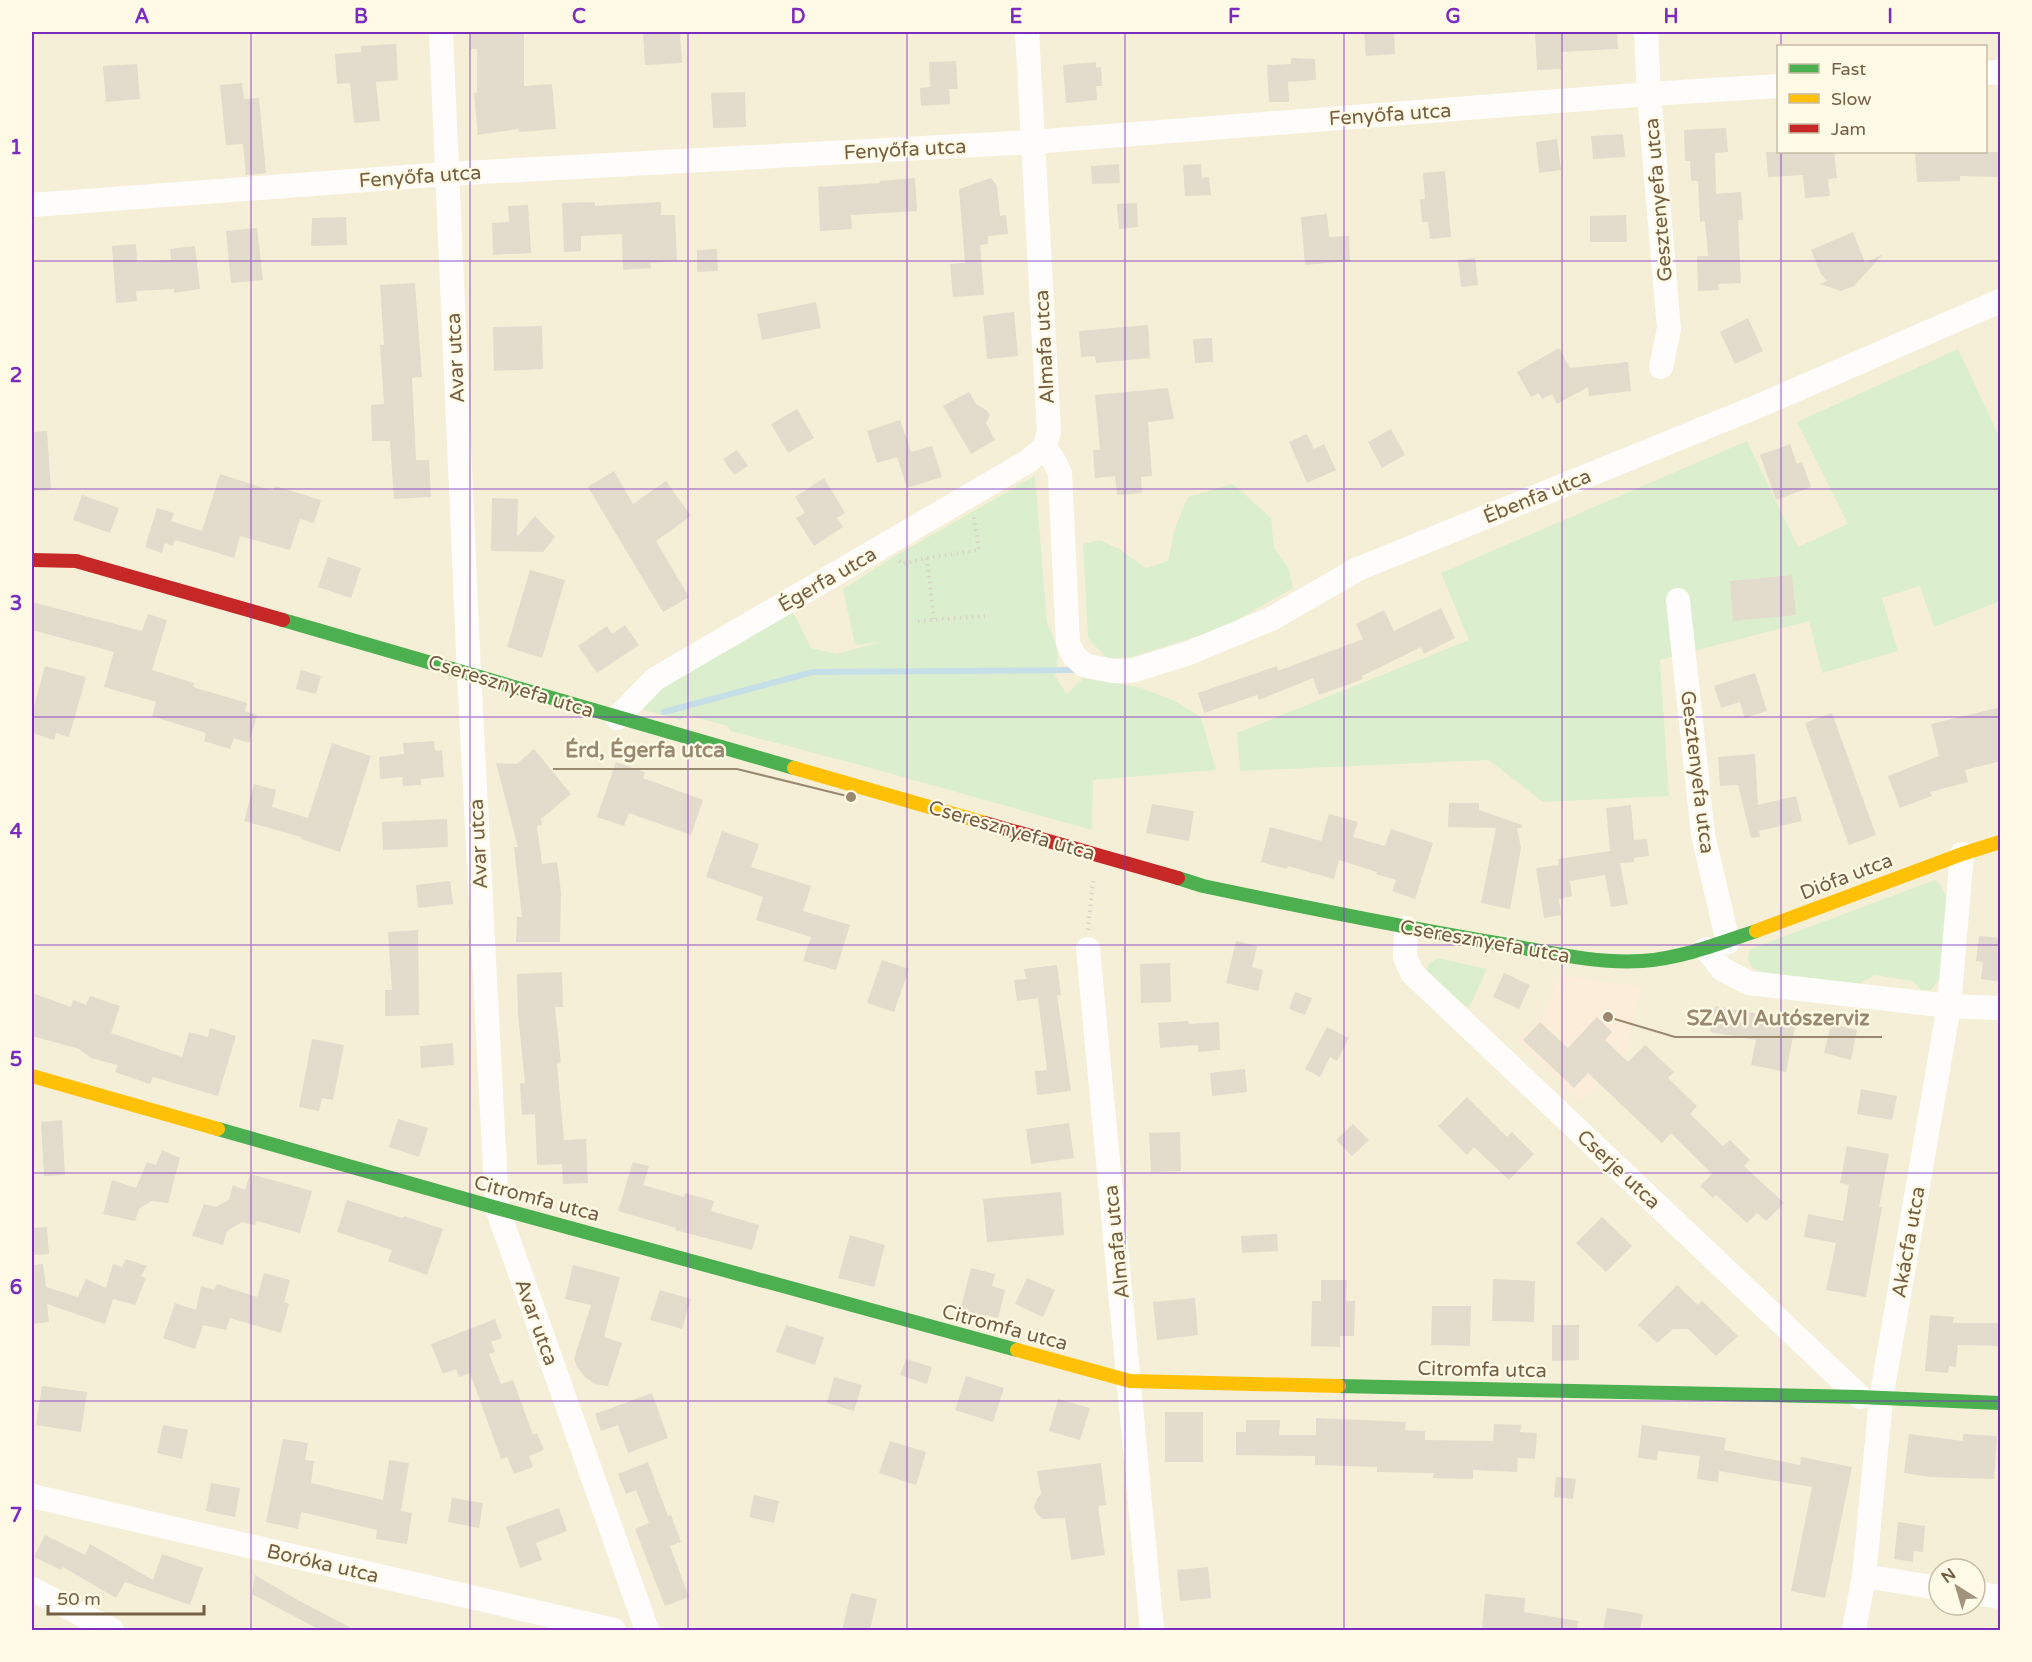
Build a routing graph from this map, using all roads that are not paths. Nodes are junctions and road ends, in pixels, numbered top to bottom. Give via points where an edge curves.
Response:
1 (441, 32) edge
2 (1027, 32) edge
3 (1646, 32) edge
4 (1777, 86) edge
5 (1649, 94) junction
6 (1032, 142) junction
7 (446, 174) junction
8 (32, 205) edge
9 (2001, 301) edge
10 (1660, 367) dead end
11 (1044, 448) junction
12 (32, 560) edge
13 (1678, 600) dead end
14 (469, 673) junction
15 (617, 718) junction
16 (2001, 842) edge
17 (1962, 854) junction
18 (1406, 927) junction
19 (1717, 945) junction
20 (1088, 949) road end
21 (1949, 1006) junction
22 (2001, 1008) edge
23 (32, 1076) edge
24 (496, 1208) junction
25 (1130, 1381) junction
26 (1871, 1398) junction
27 (2001, 1403) edge
28 (32, 1496) edge
29 (1864, 1576) junction
30 (1927, 1586) edge
31 (32, 1589) edge
32 (112, 1630) edge
33 (614, 1630) edge
34 (646, 1630) edge
35 (1152, 1630) edge
36 (1854, 1630) edge

1 - 7 street, Avar utca
2 - 6 street, Almafa utca
3 - 5 street, Gesztenyefa utca
4 - 5 street, Fenyőfa utca
5 - 6 street, Fenyőfa utca
5 - 10 street, Gesztenyefa utca via 1669,329
6 - 7 street, Fenyőfa utca
6 - 11 street, Almafa utca via 1049,432
7 - 8 street, Fenyőfa utca
7 - 14 street, Avar utca
9 - 11 street, Ébenfa utca via 1761,405 1358,569 1271,619 1189,653 1131,671 1084,665 1068,643 1060,473
11 - 15 street, Égerfa utca via 1027,462 656,679
12 - 14 street, Cseresznyefa utca via 76,561
13 - 19 street, Gesztenyefa utca
14 - 15 street, Cseresznyefa utca
14 - 24 street, Avar utca
15 - 18 street, Cseresznyefa utca via 1203,886
16 - 17 street, Diófa utca
17 - 19 street, Diófa utca
17 - 21 street, Akácfa utca
18 - 19 street, Cseresznyefa utca via 1603,961 1666,959
18 - 26 street, Cserje utca via 1405,957 1412,973
19 - 21 street via 1722,969 1749,983
20 - 25 street, Almafa utca
21 - 22 street
21 - 26 street, Akácfa utca
23 - 24 street, Citromfa utca
24 - 25 street, Citromfa utca
24 - 34 street, Avar utca
25 - 26 street, Citromfa utca
25 - 35 street, Almafa utca
26 - 27 street, Citromfa utca
26 - 29 street, Akácfa utca
28 - 33 street, Boróka utca
29 - 30 street
29 - 36 street, Akácfa utca
31 - 32 street

